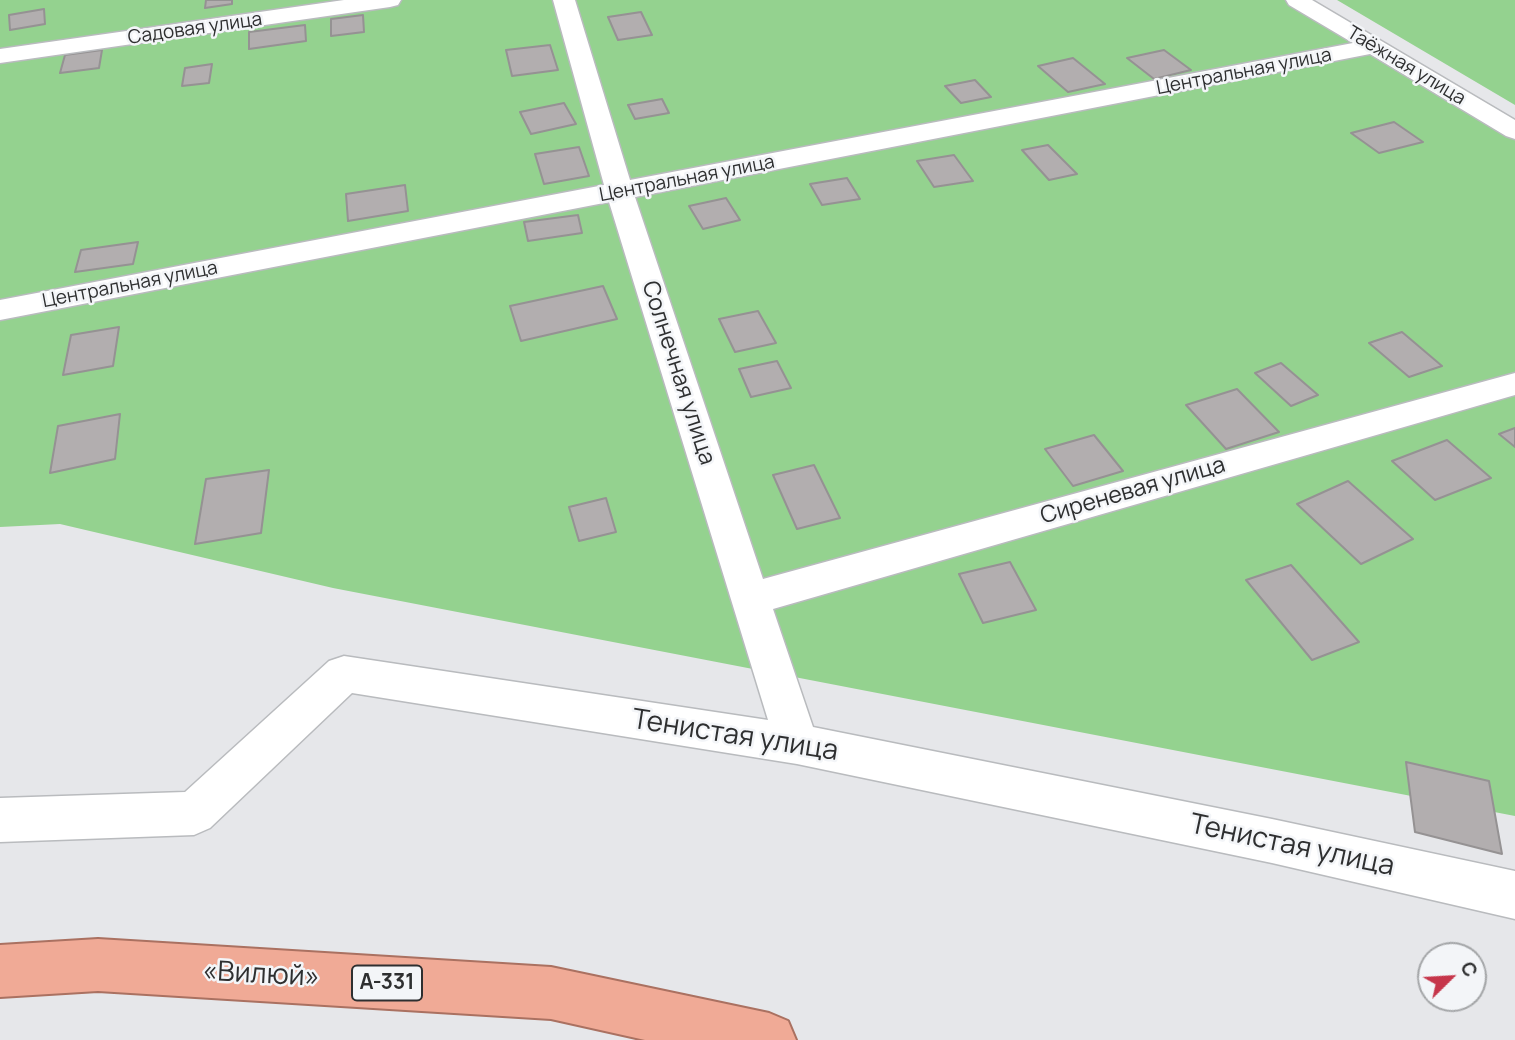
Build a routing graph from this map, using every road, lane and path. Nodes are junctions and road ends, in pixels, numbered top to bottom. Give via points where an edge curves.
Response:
1 (390, 0) edge
2 (564, 0) edge
3 (1297, 0) edge
4 (1374, 47) junction
5 (0, 56) edge
6 (1515, 131) edge
7 (620, 192) junction
8 (0, 310) edge
9 (1515, 384) edge
10 (751, 599) junction
11 (797, 744) junction
12 (0, 820) edge
13 (1515, 895) edge
14 (0, 971) edge
15 (769, 1040) edge

1 - 5 street, Садовая улица
2 - 7 street, Солнечная улица
3 - 4 street, Таёжная улица
4 - 6 street, Таёжная улица
4 - 7 street, Центральная улица
7 - 8 street, Центральная улица
7 - 10 street, Солнечная улица
9 - 10 street, Сиреневая улица
10 - 11 street, Солнечная улица
11 - 12 street, Тенистая улица via 344,674 194,813
11 - 13 street, Тенистая улица
14 - 15 highway, «Вилюй» / А-331 via 99,965 551,993

